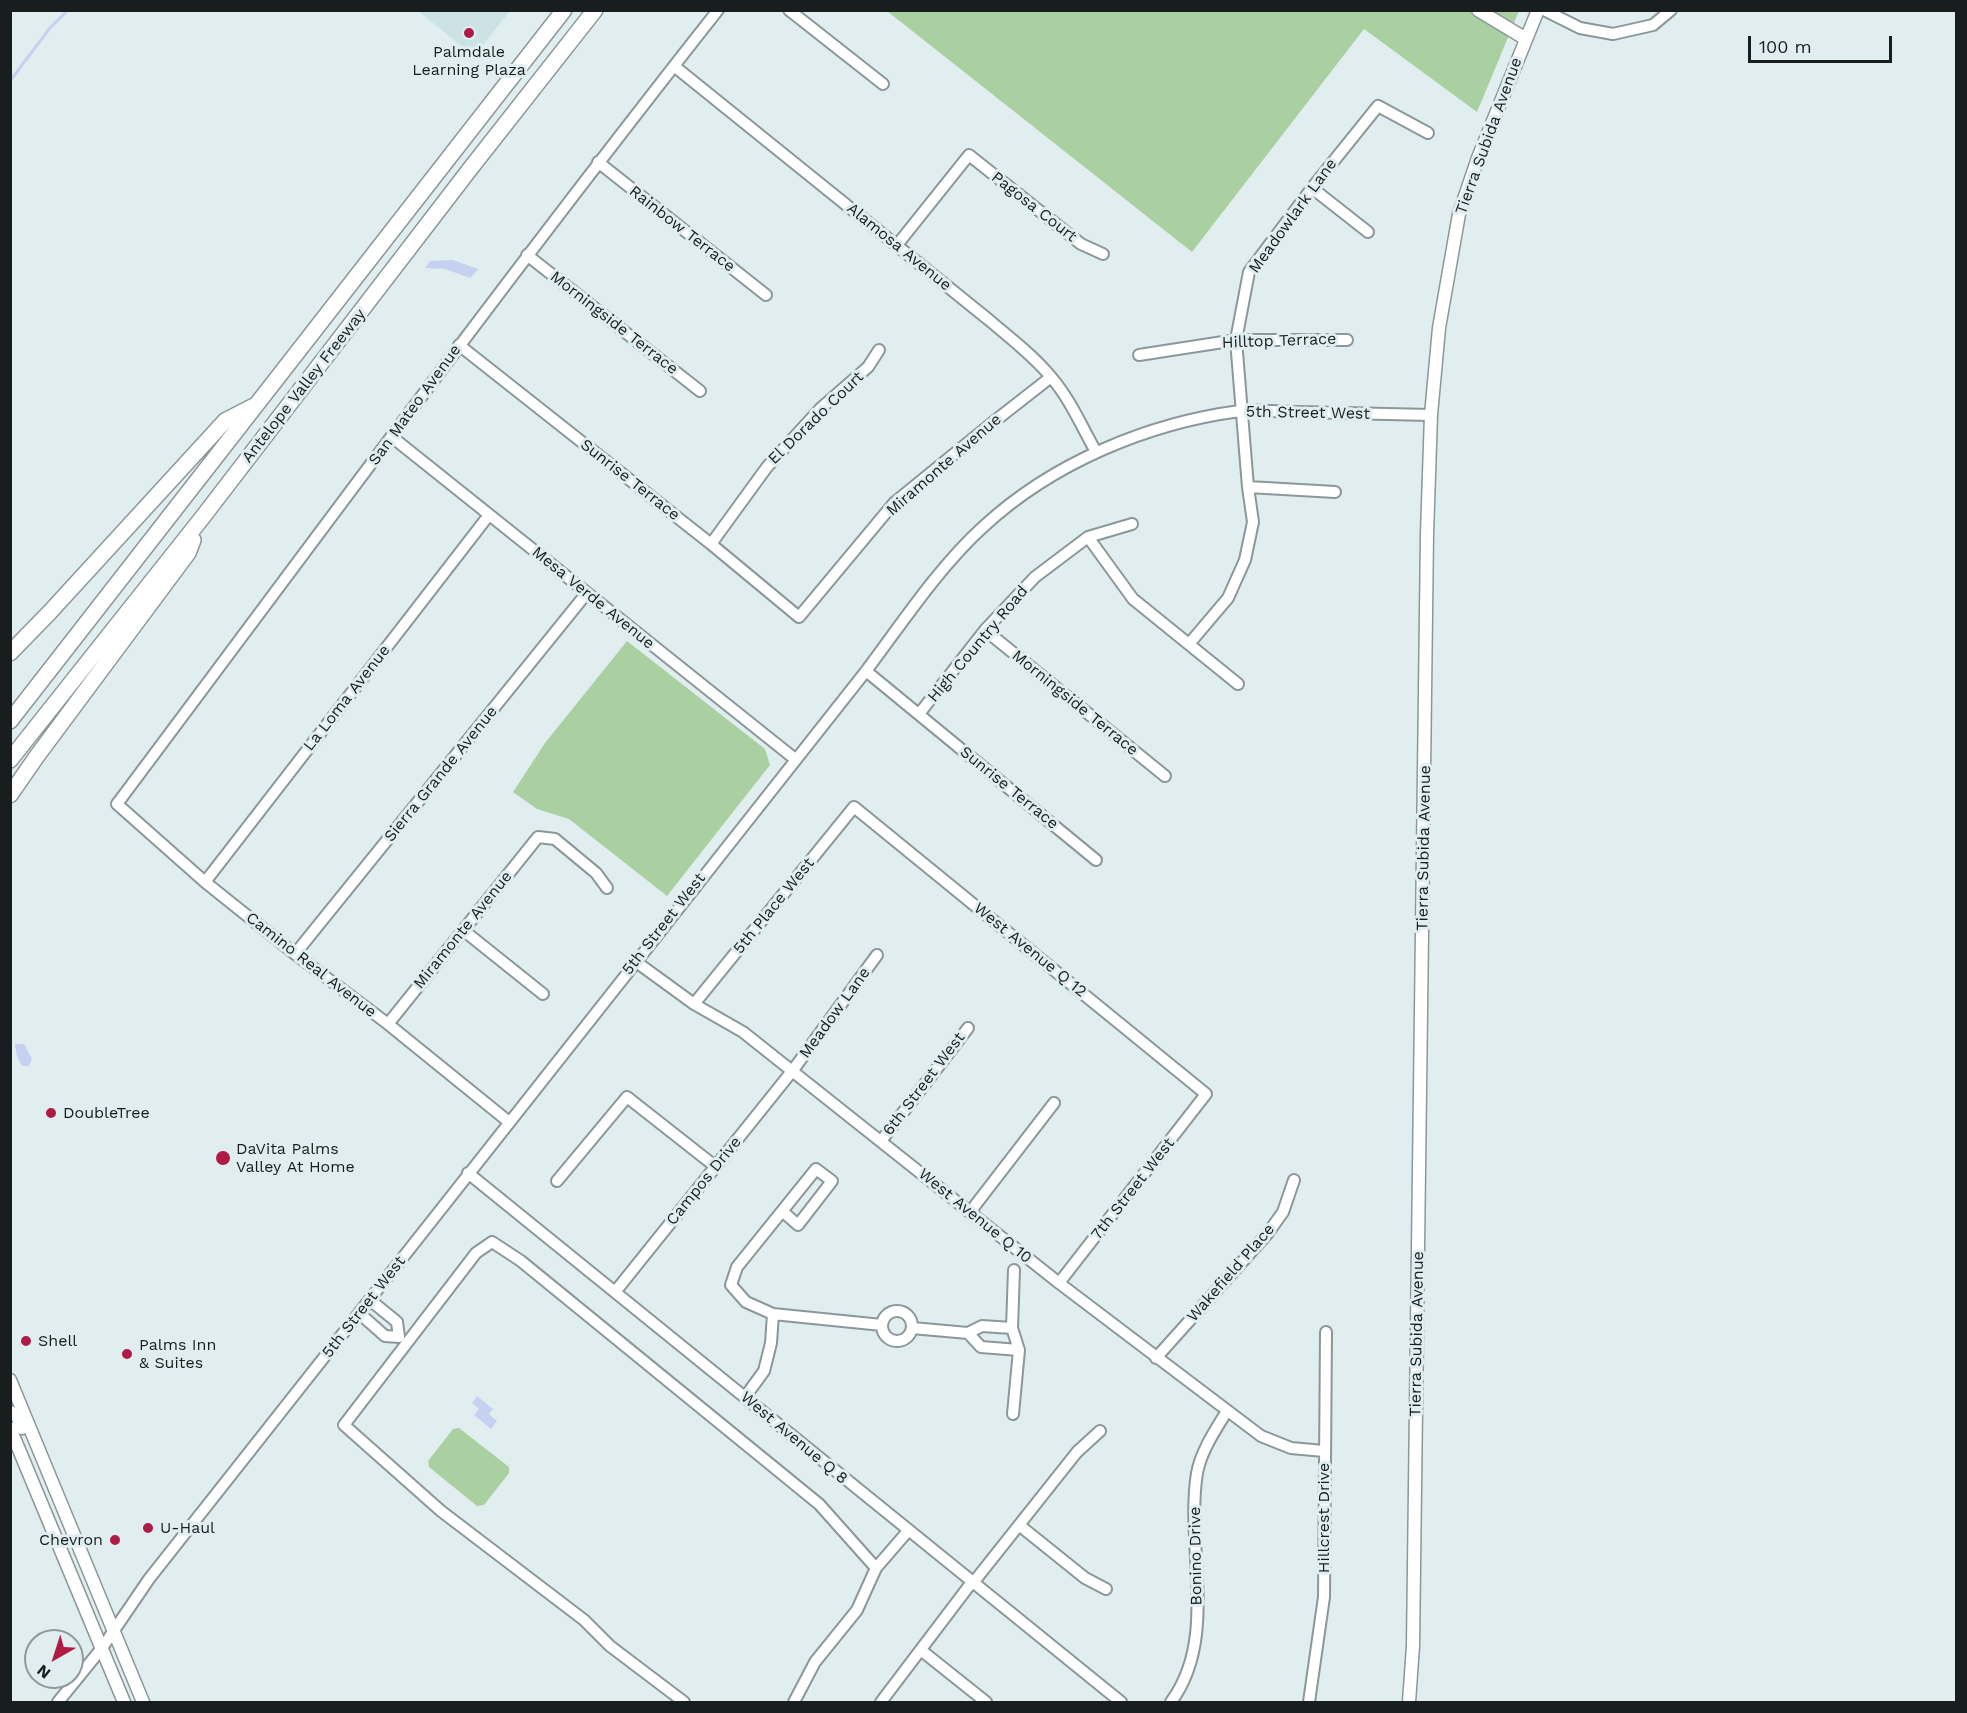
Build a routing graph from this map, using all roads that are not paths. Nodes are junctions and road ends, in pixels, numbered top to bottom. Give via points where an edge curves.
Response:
1 (564, 10) edge
2 (595, 10) edge
3 (718, 10) edge
4 (789, 10) edge
5 (1478, 10) edge
6 (1538, 10) edge
7 (1544, 10) edge
8 (1671, 10) edge
9 (1526, 39) junction
10 (674, 66) junction
11 (883, 84) dead end
12 (1428, 134) dead end
13 (598, 162) junction
14 (1312, 188) junction
15 (1368, 232) dead end
16 (897, 245) junction
17 (1103, 254) dead end
18 (527, 255) junction
19 (766, 296) dead end
20 (1236, 340) junction
21 (1347, 340) dead end
22 (459, 345) junction
23 (879, 350) dead end
24 (1139, 355) dead end
25 (1051, 377) junction
26 (700, 391) dead end
27 (259, 403) junction
28 (1242, 411) junction
29 (1431, 415) junction
30 (392, 437) junction
31 (1096, 452) junction
32 (1248, 487) junction
33 (1335, 492) dead end
34 (489, 515) junction
35 (202, 518) junction
36 (1132, 524) dead end
37 (1088, 537) junction
38 (711, 544) junction
39 (586, 594) junction
40 (799, 616) joint
41 (985, 630) junction
42 (1189, 644) junction
43 (10, 653) edge
44 (866, 671) junction
45 (1238, 684) dead end
46 (919, 714) junction
47 (10, 721) edge
48 (795, 759) junction
49 (10, 760) edge
50 (1165, 776) dead end
51 (10, 795) edge
52 (117, 804) joint
53 (854, 807) joint
54 (1096, 860) dead end
55 (205, 882) junction
56 (607, 888) dead end
57 (463, 930) junction
58 (295, 954) junction
59 (878, 955) dead end
60 (635, 961) junction
61 (543, 994) dead end
62 (694, 1004) junction
63 (388, 1024) junction
64 (968, 1028) dead end
65 (793, 1070) junction
66 (1206, 1094) joint
67 (1054, 1103) dead end
68 (509, 1122) junction
69 (881, 1141) junction
70 (716, 1167) junction
71 (468, 1173) junction
72 (557, 1180) dead end
73 (1294, 1180) dead end
74 (782, 1212) junction
75 (970, 1212) junction
76 (1014, 1270) dead end
77 (1059, 1283) junction
78 (615, 1292) junction
79 (370, 1299) junction
80 (359, 1313) junction
81 (773, 1314) junction
82 (882, 1325) junction
83 (912, 1328) junction
84 (1012, 1328) junction
85 (1326, 1332) dead end
86 (968, 1333) junction
87 (403, 1340) junction
88 (1018, 1350) junction
89 (1156, 1358) junction
90 (10, 1380) edge
91 (15, 1397) edge
92 (745, 1397) junction
93 (1227, 1411) junction
94 (10, 1412) edge
95 (1013, 1414) dead end
96 (10, 1428) edge
97 (1100, 1431) dead end
98 (1324, 1451) junction
99 (51, 1474) junction
100 (1019, 1525) junction
101 (908, 1531) junction
102 (876, 1568) junction
103 (972, 1582) junction
104 (1106, 1589) dead end
105 (113, 1629) junction
106 (102, 1647) junction
107 (922, 1651) junction
108 (58, 1702) edge
109 (124, 1702) edge
110 (143, 1702) edge
111 (684, 1702) edge
112 (794, 1702) edge
113 (881, 1702) edge
114 (986, 1702) edge
115 (1120, 1702) edge
116 (1171, 1702) edge
117 (1309, 1702) edge
118 (1408, 1702) edge

1 - 27 highway, Antelope Valley Freeway
2 - 35 highway, Antelope Valley Freeway
3 - 10 street, San Mateo Avenue
4 - 11 street
5 - 9 main road
6 - 9 main road, Tierra Subida Avenue
7 - 8 street via 1580,27 1613,33 1653,25
9 - 29 main road, Tierra Subida Avenue via 1459,214 1439,328
10 - 13 street, San Mateo Avenue
10 - 16 street, Alamosa Avenue
12 - 14 street, Meadowlark Lane via 1378,106
13 - 18 street, San Mateo Avenue
13 - 19 street, Rainbow Terrace
14 - 15 street
14 - 20 street, Meadowlark Lane via 1249,272
16 - 17 street, Pagosa Court via 969,155 1081,244
16 - 25 street, Alamosa Avenue
18 - 22 street, San Mateo Avenue
18 - 26 street, Morningside Terrace
20 - 21 street, Hilltop Terrace
20 - 24 street, Hilltop Terrace
20 - 28 street, Meadowlark Lane
22 - 30 street, San Mateo Avenue
22 - 38 street, Sunrise Terrace
23 - 38 street, El Dorado Court via 868,367 821,408 767,466
25 - 31 street, Alamosa Avenue
25 - 40 street, Miramonte Avenue via 894,503
27 - 43 highway via 225,421
27 - 47 highway, Antelope Valley Freeway
28 - 29 street, 5th Street West
28 - 31 street, 5th Street West via 1163,428
28 - 32 street, Meadowlark Lane
29 - 118 main road, Tierra Subida Avenue via 1413,1646
30 - 34 street, Mesa Verde Avenue
30 - 52 street, San Mateo Avenue
31 - 44 street, 5th Street West via 1050,477 983,526 930,586
32 - 33 street
32 - 42 street, Meadowlark Lane via 1253,522 1245,561 1228,598
34 - 39 street, Mesa Verde Avenue
34 - 55 street, La Loma Avenue
35 - 49 highway, Antelope Valley Freeway
35 - 51 highway via 188,553
36 - 37 street, High Country Road
37 - 41 street, High Country Road via 1035,577
37 - 42 street via 1133,599
38 - 40 street, Sunrise Terrace
39 - 48 street, Mesa Verde Avenue
39 - 58 street, Sierra Grande Avenue
41 - 46 street, High Country Road
41 - 50 street, Morningside Terrace
42 - 45 street
44 - 46 street, Sunrise Terrace
44 - 48 street, 5th Street West
46 - 54 street, Sunrise Terrace
48 - 60 street, 5th Street West
52 - 55 street, Camino Real Avenue
53 - 62 street, 5th Place West
53 - 66 street, West Avenue Q 12
55 - 58 street, Camino Real Avenue
56 - 57 street, Miramonte Avenue via 596,873 555,839 538,837
57 - 61 street
57 - 63 street, Miramonte Avenue
58 - 63 street, Camino Real Avenue
59 - 65 street, Meadow Lane
60 - 62 street, West Avenue Q 10
60 - 68 street, 5th Street West
62 - 65 street, West Avenue Q 10 via 743,1032
63 - 68 street, Camino Real Avenue
64 - 69 street, 6th Street West
65 - 69 street, West Avenue Q 10
65 - 70 street, Campos Drive
66 - 77 street, 7th Street West
67 - 75 street
68 - 71 street, 5th Street West
69 - 75 street, West Avenue Q 10
70 - 72 street via 627,1096
70 - 78 street, Campos Drive
71 - 78 street, West Avenue Q 8
71 - 79 street, 5th Street West
73 - 89 street, Wakefield Place via 1283,1212 1268,1233
74 - 74 street via 816,1169 832,1182 798,1225
74 - 81 street via 737,1267 731,1285 746,1302
75 - 77 street, West Avenue Q 10
76 - 84 street
77 - 89 street, West Avenue Q 10
78 - 92 street, West Avenue Q 8
79 - 80 street, 5th Street West
79 - 87 street via 397,1322
80 - 87 street via 385,1336
80 - 105 street, 5th Street West
81 - 82 street
81 - 92 street via 769,1358
82 - 83 street via 888,1338 897,1341 909,1335
82 - 83 street via 885,1316 897,1311 909,1318
83 - 86 street
84 - 86 street via 981,1326
84 - 88 street
85 - 98 street, Hillcrest Drive
86 - 88 street via 981,1347
87 - 102 street via 476,1253 492,1242 521,1261 819,1504
87 - 111 street via 344,1425 441,1511
88 - 95 street
89 - 93 street, West Avenue Q 10
90 - 91 main road
91 - 99 main road
92 - 101 street, West Avenue Q 8
93 - 98 street, West Avenue Q 10 via 1261,1436 1291,1448
93 - 116 street, Bonino Drive via 1197,1471 1197,1627 1190,1666
94 - 99 main road via 17,1416 36,1460
96 - 106 main road
97 - 100 street via 1077,1452
98 - 117 street, Hillcrest Drive via 1324,1597
99 - 105 main road
100 - 103 street
100 - 104 street via 1085,1578
101 - 102 street
101 - 103 street, West Avenue Q 8
102 - 112 street via 857,1610 815,1662
103 - 107 street
103 - 115 street, West Avenue Q 8
105 - 106 street, 5th Street West
105 - 110 main road
106 - 108 street, 5th Street West
106 - 109 main road
107 - 113 street
107 - 114 street

